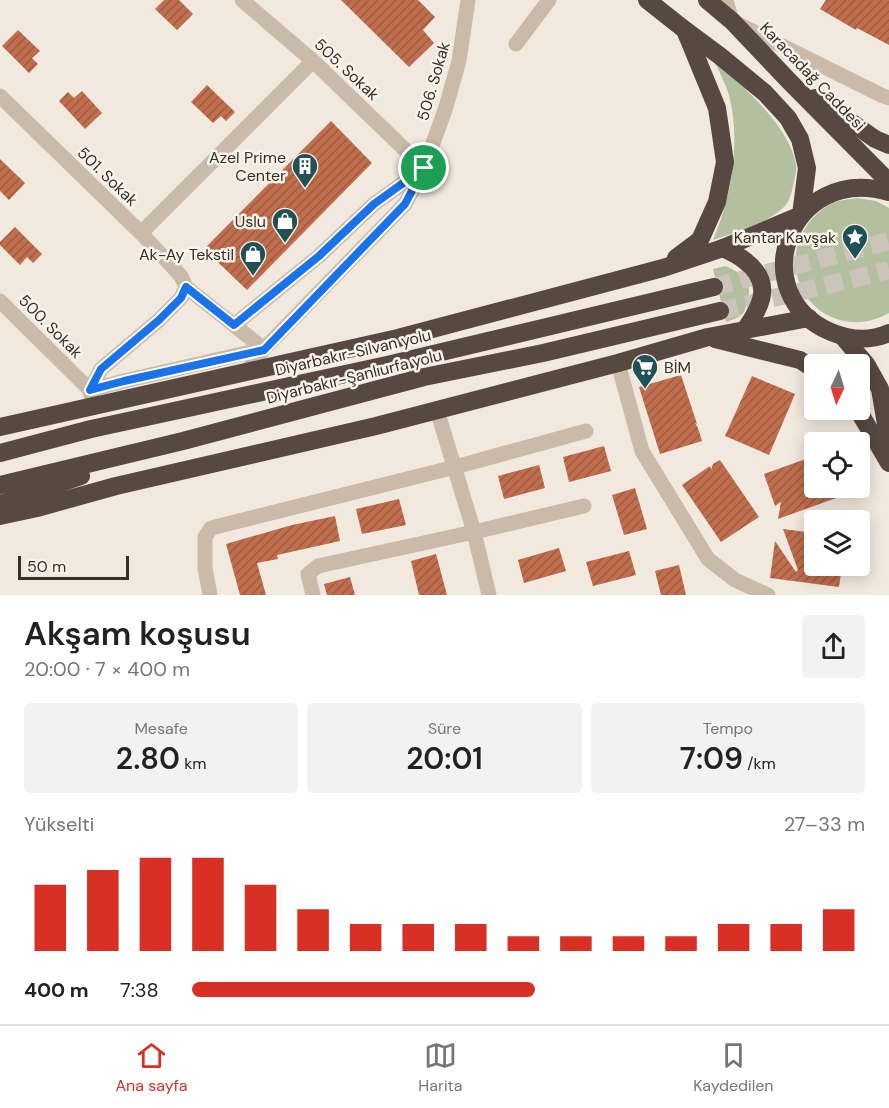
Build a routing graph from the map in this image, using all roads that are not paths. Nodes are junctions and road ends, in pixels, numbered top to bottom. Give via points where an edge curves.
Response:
1 (242, 0) edge
2 (468, 0) edge
3 (549, 0) edge
4 (647, 0) edge
5 (707, 0) edge
6 (726, 0) edge
7 (732, 21) junction
8 (685, 30) junction
9 (516, 44) dead end
10 (313, 61) junction
11 (789, 81) junction
12 (0, 96) edge
13 (889, 98) edge
14 (889, 145) edge
15 (424, 168) junction
16 (889, 182) edge
17 (889, 192) edge
18 (801, 215) junction
19 (141, 233) junction
20 (723, 248) junction
21 (663, 268) junction
22 (186, 287) junction
23 (714, 287) tunnel mouth
24 (0, 301) edge
25 (720, 311) tunnel mouth
26 (809, 318) junction
27 (234, 325) junction
28 (744, 331) junction
29 (889, 333) edge
30 (708, 337) junction
31 (843, 337) junction
32 (264, 350) junction
33 (804, 362) edge
34 (618, 363) junction
35 (246, 372) junction
36 (92, 399) junction
37 (437, 410) junction
38 (864, 420) edge
39 (0, 427) edge
40 (91, 429) junction
41 (586, 431) dead end
42 (183, 441) junction
43 (889, 442) edge
44 (0, 444) edge
45 (0, 453) edge
46 (889, 463) edge
47 (455, 467) junction
48 (0, 485) edge
49 (0, 504) edge
50 (584, 506) dead end
51 (0, 516) edge
52 (474, 532) junction
53 (750, 591) edge
54 (210, 595) edge
55 (313, 595) edge
56 (489, 595) edge
57 (768, 595) edge

1 - 10 street, 505. Sokak
2 - 15 street, 506. Sokak via 459,61
3 - 9 street
4 - 8 highway
5 - 7 highway, Karacadağ Caddesi
6 - 7 street
7 - 11 highway, Karacadağ Caddesi
7 - 13 street
8 - 18 highway via 765,93 788,118 800,139 807,168
8 - 21 highway via 717,108 725,162 717,202 700,240
10 - 15 street, 505. Sokak
10 - 19 street
11 - 14 highway via 875,140
11 - 16 highway, Karacadağ Caddesi
12 - 19 street, 501. Sokak
15 - 27 street via 374,204 319,256
15 - 32 street, 506. Sokak via 405,204
17 - 18 highway via 859,187 837,190 817,200
18 - 20 highway
18 - 26 highway via 788,237 784,263 788,288
19 - 22 street, 501. Sokak via 181,276
20 - 21 highway
20 - 28 highway via 744,259 761,283 763,294 756,314
21 - 35 highway via 398,338
22 - 27 street, 501. Sokak
22 - 36 street via 181,298 159,320 101,369
23 - 40 highway, Diyarbakır-Silvan yolu via 387,365
24 - 36 street, 500. Sokak
25 - 42 highway, Diyarbakır-Şanlıurfa yolu via 424,377
26 - 28 highway
26 - 31 highway
27 - 32 street, 501. Sokak
28 - 30 highway
29 - 31 highway via 863,339
30 - 33 highway
30 - 34 highway
31 - 43 highway via 866,364 880,389
32 - 35 street, 506. Sokak
32 - 36 street via 124,381
34 - 37 highway
34 - 53 street via 642,452 708,560
35 - 36 highway
36 - 39 highway
37 - 47 street
37 - 51 highway
38 - 46 highway
40 - 44 highway
40 - 45 highway, Diyarbakır-Silvan yolu
41 - 47 street
42 - 48 highway, Diyarbakır-Şanlıurfa yolu
42 - 49 highway
47 - 52 street
47 - 54 street via 211,528 205,548
50 - 52 street
52 - 55 street via 318,566 308,574
52 - 56 street
53 - 57 street

